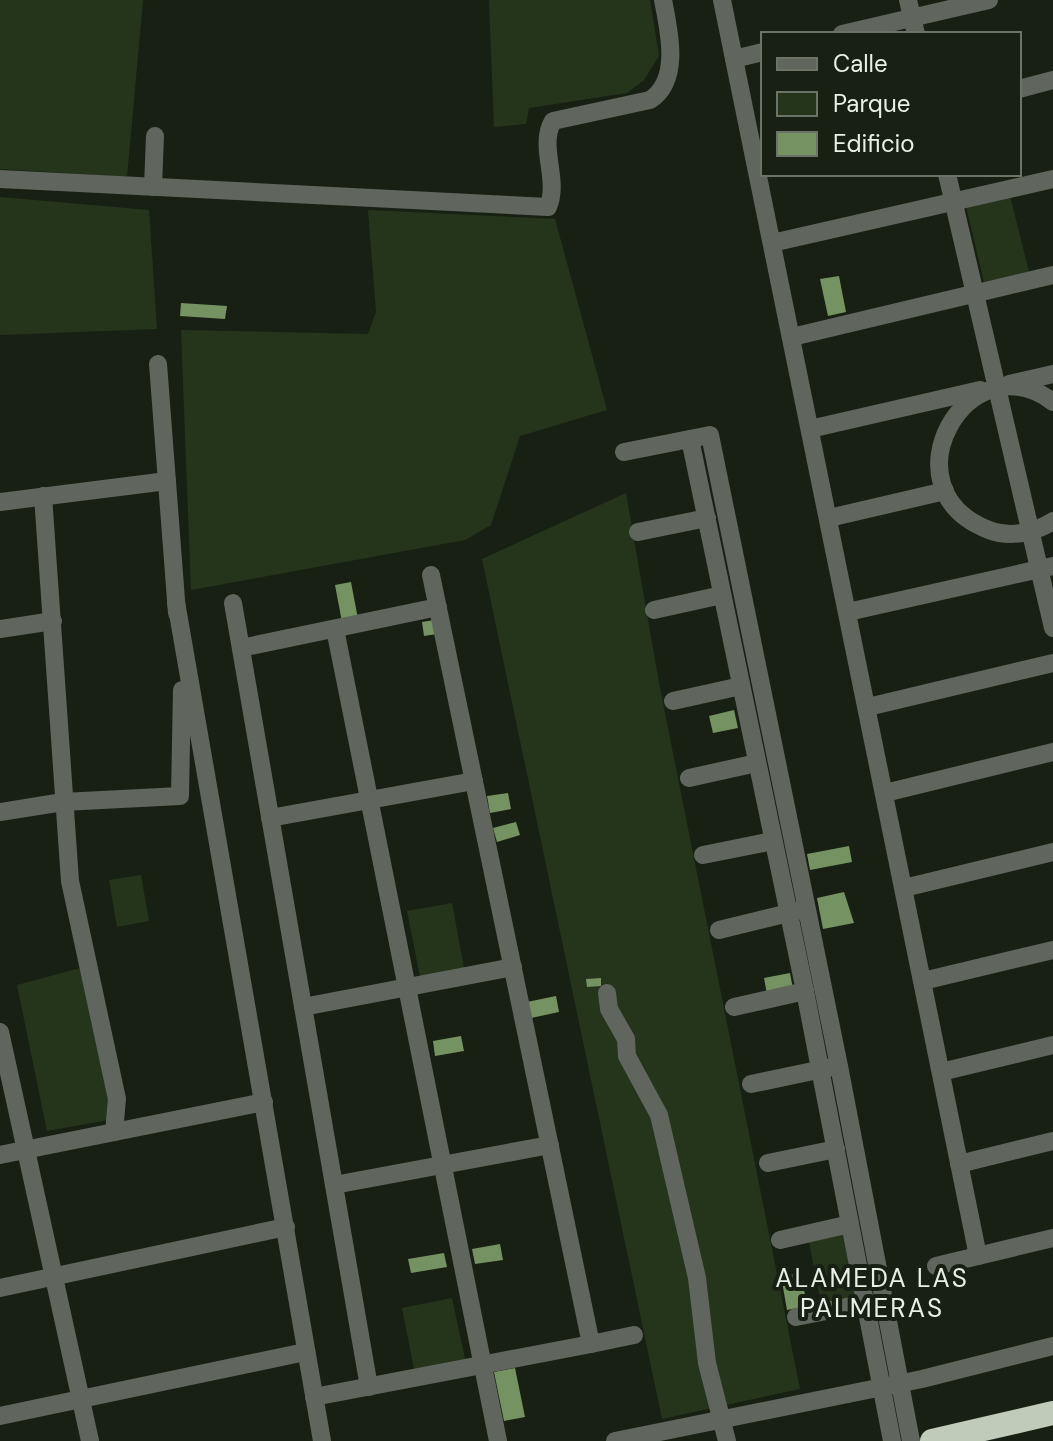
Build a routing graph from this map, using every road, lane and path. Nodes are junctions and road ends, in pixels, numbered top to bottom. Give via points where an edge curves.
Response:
1 (663, 0) edge
2 (722, 0) edge
3 (989, 0) edge
4 (912, 17) edge
5 (850, 32) edge
6 (761, 52) edge
7 (734, 59) junction
8 (1053, 80) edge
9 (1021, 88) edge
10 (155, 136) dead end
11 (758, 153) edge
12 (762, 176) edge
13 (948, 176) edge
14 (0, 179) edge
15 (1053, 179) edge
16 (153, 187) junction
17 (954, 202) junction
18 (772, 243) junction
19 (1053, 275) edge
20 (974, 294) junction
21 (792, 337) junction
22 (158, 364) dead end
23 (1053, 374) edge
24 (995, 387) junction
25 (1053, 402) edge
26 (810, 429) junction
27 (690, 439) junction
28 (624, 452) dead end
29 (167, 481) junction
30 (945, 491) junction
31 (43, 496) junction
32 (0, 502) edge
33 (707, 518) junction
34 (829, 518) junction
35 (1053, 521) edge
36 (1031, 531) junction
37 (638, 532) dead end
38 (1047, 567) edge
39 (431, 575) dead end
40 (722, 595) junction
41 (176, 602) junction
42 (233, 603) dead end
43 (438, 607) junction
44 (654, 610) dead end
45 (848, 612) junction
46 (53, 621) junction
47 (1053, 628) edge
48 (0, 629) edge
49 (335, 629) junction
50 (241, 648) junction
51 (1053, 663) edge
52 (741, 686) junction
53 (673, 701) dead end
54 (868, 707) junction
55 (1053, 752) edge
56 (757, 763) junction
57 (689, 778) dead end
58 (474, 781) junction
59 (885, 793) junction
60 (368, 800) junction
61 (63, 802) junction
62 (0, 812) edge
63 (270, 818) junction
64 (773, 841) junction
65 (1053, 852) edge
66 (703, 855) dead end
67 (904, 888) junction
68 (807, 909) junction
69 (788, 913) junction
70 (719, 930) dead end
71 (1053, 950) edge
72 (513, 967) junction
73 (923, 981) junction
74 (406, 988) junction
75 (805, 991) junction
76 (607, 993) dead end
77 (303, 1007) junction
78 (734, 1007) dead end
79 (0, 1032) edge
80 (1053, 1045) edge
81 (839, 1066) junction
82 (820, 1069) junction
83 (941, 1072) junction
84 (751, 1084) dead end
85 (264, 1102) junction
86 (114, 1132) junction
87 (1053, 1141) edge
88 (550, 1145) junction
89 (836, 1149) junction
90 (26, 1150) junction
91 (0, 1155) edge
92 (768, 1163) dead end
93 (959, 1164) junction
94 (441, 1165) junction
95 (334, 1185) junction
96 (850, 1224) junction
97 (286, 1227) junction
98 (1053, 1238) edge
99 (780, 1240) dead end
100 (978, 1256) junction
101 (936, 1266) dead end
102 (56, 1276) junction
103 (0, 1288) edge
104 (866, 1303) junction
105 (796, 1317) dead end
106 (634, 1335) dead end
107 (591, 1344) junction
108 (1053, 1346) edge
109 (305, 1352) junction
110 (480, 1365) junction
111 (891, 1386) junction
112 (369, 1387) junction
113 (314, 1397) junction
114 (80, 1400) junction
115 (1053, 1413) edge
116 (0, 1416) edge
117 (722, 1420) junction
118 (90, 1441) edge
119 (322, 1441) edge
120 (498, 1441) edge
121 (615, 1441) edge
122 (727, 1441) edge
123 (892, 1441) edge
124 (911, 1441) edge
125 (932, 1441) edge

1 - 16 street via 669,31 663,92 650,100 553,121 548,136 553,196 548,207
2 - 7 street
3 - 4 street
4 - 5 street
6 - 7 street
7 - 11 street
8 - 9 street
10 - 16 street
12 - 18 street
13 - 17 street
14 - 16 street
15 - 17 street
17 - 18 street
17 - 20 street
18 - 21 street
19 - 20 street
20 - 21 street
20 - 24 street
21 - 26 street
22 - 29 street
23 - 24 street
24 - 25 street via 1022,389
24 - 26 street
24 - 30 street via 954,415 942,437 938,462
24 - 36 street
26 - 34 street
27 - 28 street
27 - 33 street
27 - 68 street via 710,435
29 - 31 street
29 - 41 street
30 - 34 street
30 - 36 street via 955,509 975,525 997,533
31 - 32 street
31 - 46 street
33 - 37 street
33 - 40 street
34 - 45 street
35 - 36 street
36 - 38 street
38 - 45 street
38 - 47 street
39 - 43 street
40 - 44 street
40 - 52 street
41 - 61 street via 184,707 180,796
41 - 85 street
42 - 50 street
43 - 49 street
43 - 58 street
45 - 54 street
46 - 48 street
46 - 61 street
49 - 50 street
49 - 60 street
50 - 63 street
51 - 54 street
52 - 53 street
52 - 56 street
54 - 59 street
55 - 59 street
56 - 57 street
56 - 64 street
58 - 60 street
58 - 72 street
59 - 67 street
60 - 63 street
60 - 74 street
61 - 62 street
61 - 86 street via 70,881 117,1099
63 - 77 street
64 - 66 street
64 - 69 street
65 - 67 street
67 - 73 street
68 - 69 street
68 - 81 street
69 - 70 street
69 - 75 street
71 - 73 street
72 - 74 street
72 - 88 street
73 - 83 street
74 - 77 street
74 - 94 street
75 - 78 street
75 - 82 street
76 - 117 street via 609,1009 626,1039 627,1056 659,1115 697,1278 707,1363
77 - 95 street
79 - 90 street
80 - 83 street
81 - 82 street
81 - 111 street
82 - 84 street
82 - 89 street
83 - 93 street
85 - 86 street
85 - 97 street
86 - 90 street
87 - 93 street
88 - 94 street
88 - 107 street
89 - 92 street
89 - 96 street
90 - 91 street
90 - 102 street
93 - 100 street
94 - 95 street
94 - 110 street
95 - 112 street
96 - 99 street
96 - 104 street
97 - 102 street
97 - 109 street
98 - 100 street
100 - 101 street
102 - 103 street
102 - 114 street
104 - 105 street
104 - 111 street
106 - 107 street
107 - 110 street
108 - 111 street
109 - 113 street
109 - 114 street
110 - 112 street
110 - 120 street
111 - 117 street
111 - 123 street
111 - 124 street
112 - 113 street
113 - 119 street
114 - 116 street
114 - 118 street
115 - 125 highway
117 - 121 street
117 - 122 street

